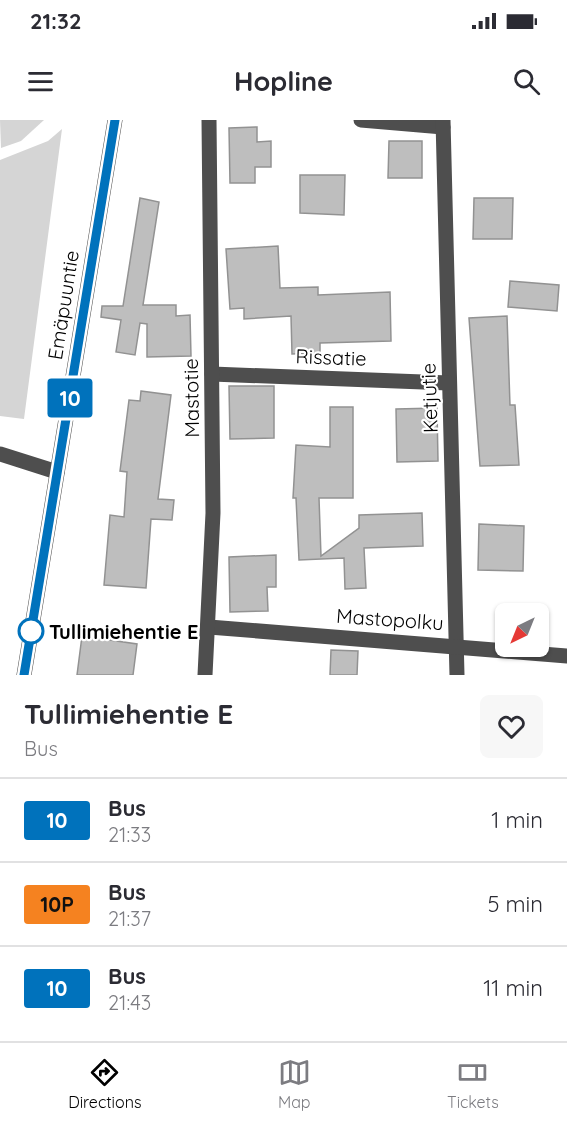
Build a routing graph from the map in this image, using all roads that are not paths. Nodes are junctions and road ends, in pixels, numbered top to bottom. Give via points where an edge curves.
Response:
1 (115, 120) edge
2 (208, 120) edge
3 (362, 120) edge
4 (443, 123) edge
5 (212, 374) junction
6 (449, 383) junction
7 (0, 454) edge
8 (57, 472) junction
9 (209, 627) junction
10 (458, 645) junction
11 (567, 656) edge
12 (24, 675) edge
13 (205, 675) edge
14 (457, 675) edge

1 - 8 street, Emäpuuntie
2 - 5 street, Mastotie
3 - 4 street
4 - 6 street, Ketjutie
5 - 6 street, Rissatie
5 - 9 street, Mastotie
6 - 10 street, Ketjutie
7 - 8 street
8 - 12 street, Emäpuuntie
9 - 10 street, Mastopolku
9 - 13 street, Mastotie
10 - 11 street, Mastopolku
10 - 14 street, Ketjutie

